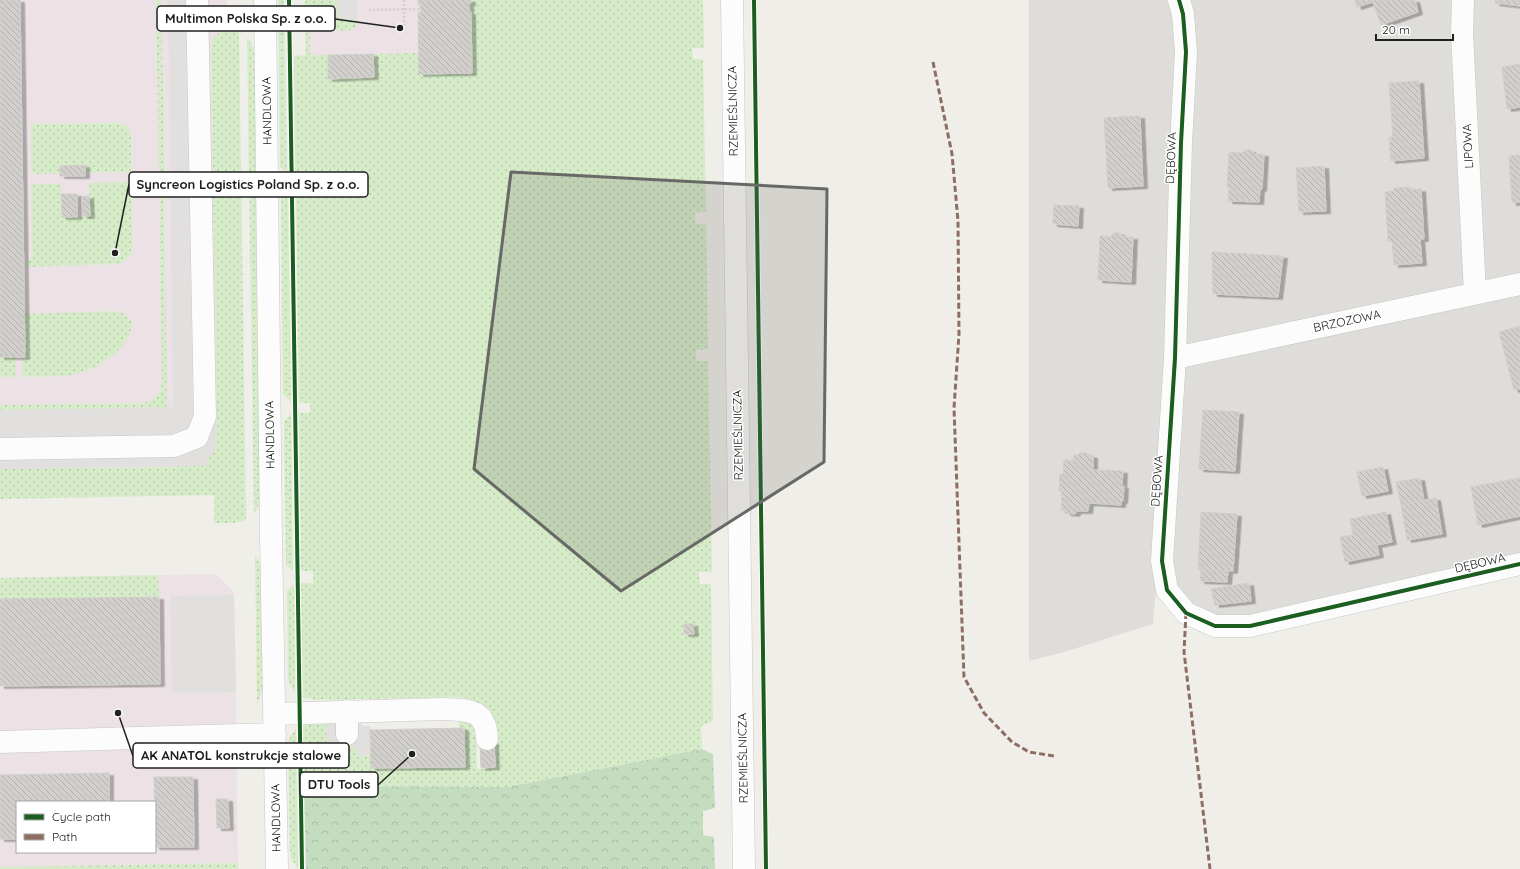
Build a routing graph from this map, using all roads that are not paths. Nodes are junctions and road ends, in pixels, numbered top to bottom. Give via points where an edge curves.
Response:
1 (732, 0) edge
2 (1179, 0) edge
3 (1463, 0) edge
4 (197, 9) edge
5 (266, 9) edge
6 (1520, 284) edge
7 (1475, 293) junction
8 (1175, 358) junction
9 (0, 449) edge
10 (1520, 564) edge
11 (347, 711) junction
12 (274, 724) junction
13 (347, 734) dead end
14 (487, 739) dead end
15 (0, 742) edge
16 (277, 869) edge
17 (744, 869) edge

1 - 17 street, RZEMIEŚLNICZA
2 - 8 street, DĘBOWA via 1183,14 1186,52
3 - 7 street, LIPOWA via 1462,34
4 - 5 street
4 - 9 street via 205,416 197,437 174,446
5 - 12 street, HANDLOWA
6 - 7 street, BRZOZOWA
7 - 8 street, BRZOZOWA
8 - 10 street, DĘBOWA via 1162,561 1167,590 1186,613 1215,626 1250,626
11 - 12 street
11 - 13 street
11 - 14 street via 444,708 466,710 479,716 486,726
12 - 15 street
12 - 16 street, HANDLOWA

